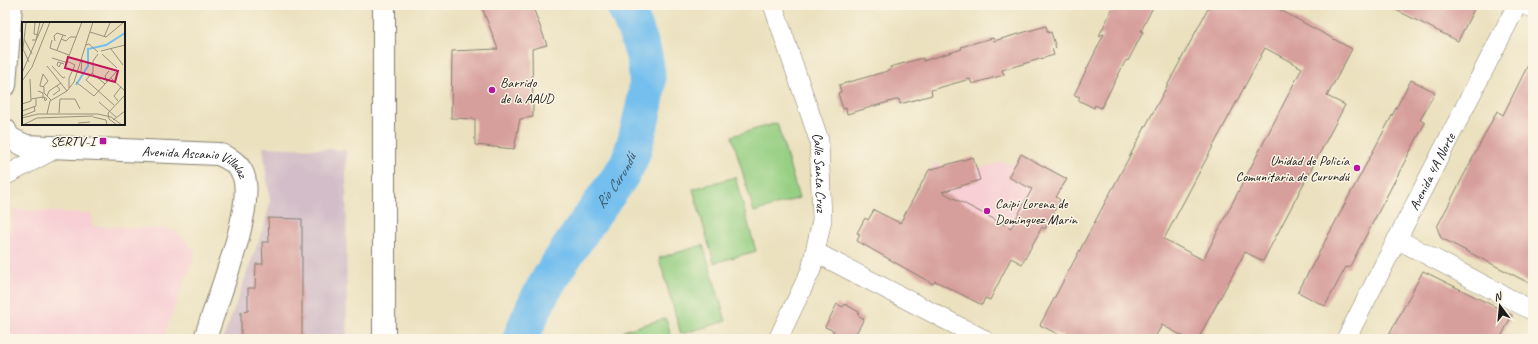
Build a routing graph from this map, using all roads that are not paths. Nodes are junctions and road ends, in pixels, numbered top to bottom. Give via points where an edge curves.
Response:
1 (11, 5) edge
2 (384, 5) edge
3 (772, 5) edge
4 (1517, 5) edge
5 (1525, 5) edge
6 (1533, 8) edge
7 (5, 85) edge
8 (5, 130) edge
9 (57, 148) junction
10 (5, 176) edge
11 (1397, 239) junction
12 (815, 252) junction
13 (1533, 311) edge
14 (205, 339) edge
15 (384, 339) edge
16 (778, 339) edge
17 (983, 339) edge
18 (1346, 339) edge

1 - 7 main road
2 - 15 main road
3 - 12 street, Calle Santa Cruz via 819,140 822,220
4 - 11 street, Avenida 4A Norte
5 - 6 street
8 - 9 main road, Avenida Ascanio Villalaz via 9,138 26,146
9 - 10 street
9 - 14 main road, Avenida Ascanio Villalaz via 218,154 229,158 237,165 244,178 243,209 233,253
11 - 13 street
11 - 18 street, Avenida 4A Norte
12 - 16 street, Calle Santa Cruz via 811,270
12 - 17 street

